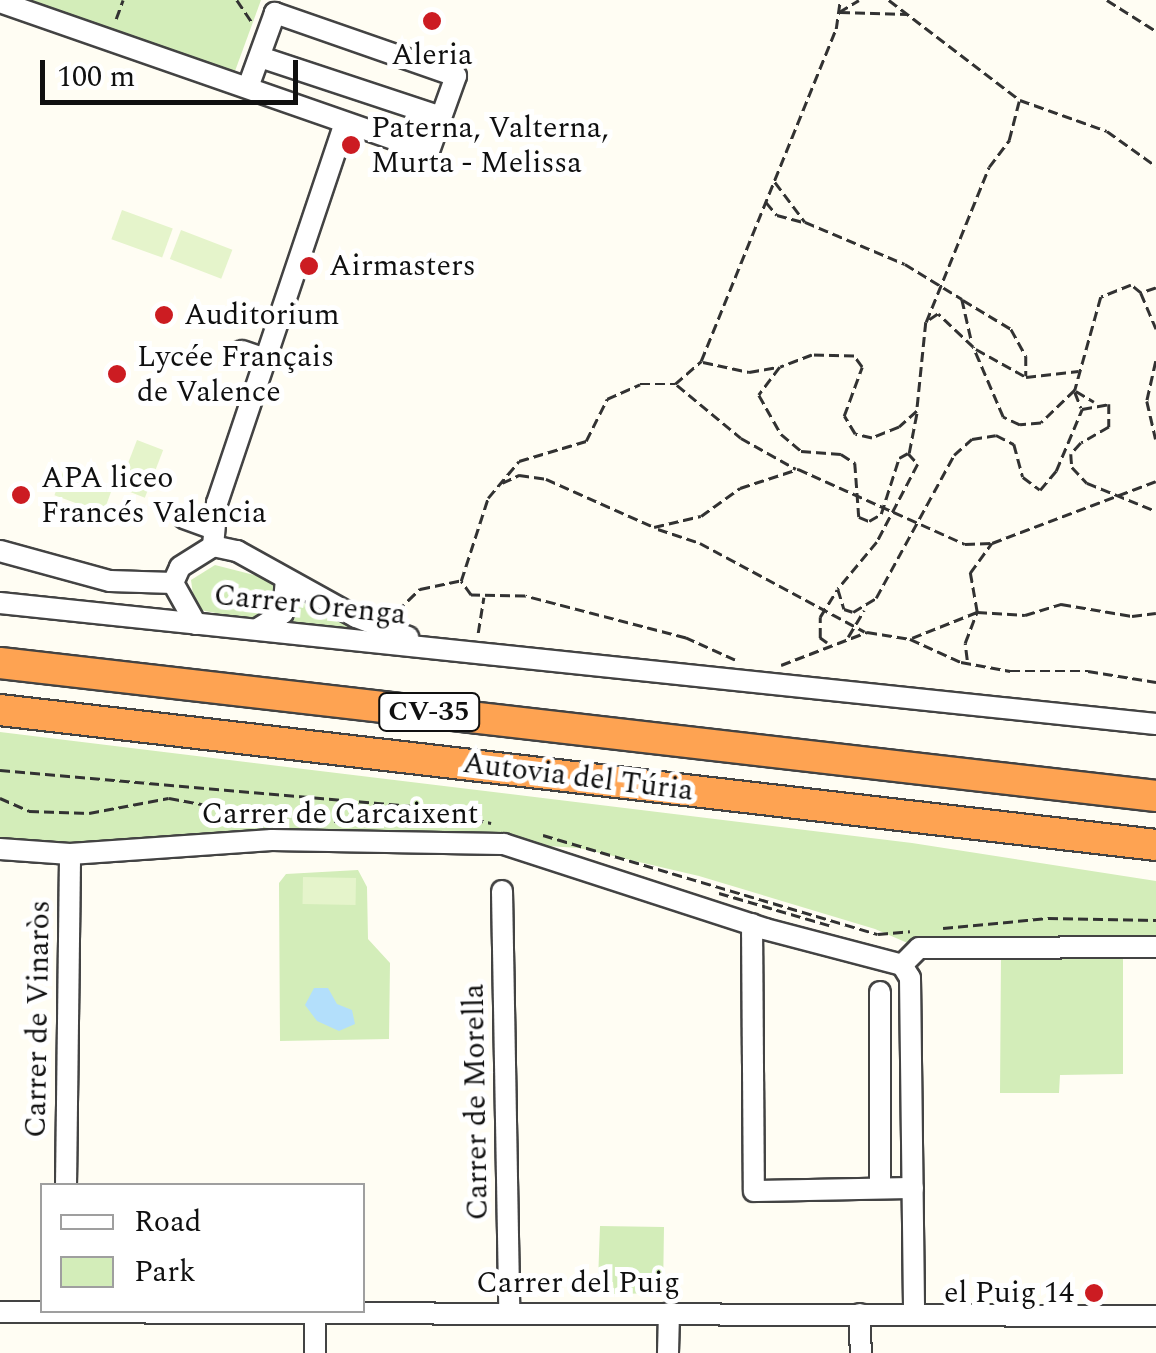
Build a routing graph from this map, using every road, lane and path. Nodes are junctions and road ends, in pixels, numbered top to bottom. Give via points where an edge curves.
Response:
1 (124, 0) edge
2 (237, 0) edge
3 (840, 0) edge
4 (858, 0) edge
5 (889, 0) edge
6 (1107, 0) edge
7 (0, 2) edge
8 (838, 12) junction
9 (910, 14) junction
10 (253, 22) dead end
11 (1156, 31) edge
12 (108, 40) junction
13 (260, 56) junction
14 (248, 88) junction
15 (1020, 100) junction
16 (441, 117) junction
17 (346, 123) junction
18 (1156, 166) edge
19 (774, 181) junction
20 (766, 202) junction
21 (805, 222) junction
22 (938, 285) junction
23 (1156, 288) edge
24 (1141, 292) junction
25 (962, 299) junction
26 (926, 322) junction
27 (1156, 329) edge
28 (973, 347) junction
29 (242, 352) dead end
30 (266, 359) junction
31 (1156, 361) edge
32 (701, 362) junction
33 (780, 366) junction
34 (1081, 370) junction
35 (1026, 377) junction
36 (675, 384) junction
37 (1075, 390) junction
38 (1094, 402) junction
39 (1082, 410) junction
40 (917, 411) junction
41 (1156, 439) edge
42 (908, 453) junction
43 (798, 469) junction
44 (1156, 482) edge
45 (500, 484) junction
46 (1116, 495) junction
47 (856, 496) junction
48 (886, 506) junction
49 (896, 510) junction
50 (1156, 511) edge
51 (184, 518) dead end
52 (921, 523) junction
53 (654, 527) junction
54 (213, 537) junction
55 (992, 543) junction
56 (0, 550) edge
57 (286, 580) junction
58 (461, 581) junction
59 (172, 583) junction
60 (838, 589) junction
61 (484, 595) junction
62 (0, 602) edge
63 (865, 609) junction
64 (824, 610) junction
65 (977, 612) junction
66 (1156, 613) edge
67 (196, 624) junction
68 (856, 628) junction
69 (257, 629) junction
70 (387, 629) junction
71 (867, 632) junction
72 (910, 638) junction
73 (847, 639) junction
74 (829, 644) junction
75 (433, 646) junction
76 (474, 651) junction
77 (0, 663) edge
78 (967, 663) junction
79 (744, 665) dead end
80 (776, 668) dead end
81 (1156, 679) edge
82 (0, 710) edge
83 (1156, 724) edge
84 (1156, 796) edge
85 (1156, 845) edge
86 (0, 849) edge
87 (70, 854) junction
88 (502, 891) dead end
89 (752, 924) junction
90 (1156, 947) edge
91 (902, 964) junction
92 (880, 992) dead end
93 (911, 1038) junction
94 (880, 1039) junction
95 (66, 1183) edge
96 (880, 1188) junction
97 (913, 1188) junction
98 (0, 1312) edge
99 (40, 1312) edge
100 (509, 1312) junction
101 (190, 1313) edge
102 (668, 1313) junction
103 (316, 1314) junction
104 (860, 1314) junction
105 (914, 1314) junction
106 (1156, 1316) edge
107 (316, 1353) edge
108 (668, 1353) edge
109 (860, 1353) edge

1 - 12 path
2 - 10 path
3 - 8 path
4 - 8 path
5 - 9 path
6 - 11 path
7 - 12 street
8 - 9 path
8 - 19 path
9 - 15 path
12 - 14 street
13 - 14 street
13 - 16 street
13 - 16 street via 275,13 456,76
14 - 17 street
15 - 18 path via 1107,131
15 - 22 path via 1009,140 989,167
16 - 17 street via 429,151
17 - 30 street
19 - 20 path
19 - 21 path
20 - 21 path via 777,215
20 - 32 path
21 - 22 path
22 - 25 path
22 - 26 path
23 - 24 path
24 - 27 path
24 - 34 path via 1132,285 1101,298
25 - 28 path
25 - 35 path via 1011,329 1026,356
26 - 28 path via 938,314
26 - 40 path
28 - 35 path
28 - 37 path via 1003,417 1020,425 1042,423
29 - 30 street
30 - 54 street
31 - 41 path via 1147,401
32 - 33 path via 749,372
32 - 36 path
33 - 40 path via 812,356 854,356 862,366 844,416 855,434 872,438
33 - 47 path via 759,395 764,408 801,451 842,454 854,463
34 - 35 path
34 - 37 path
36 - 43 path via 741,438
36 - 45 path via 640,384 607,398 586,440 520,462
37 - 38 path
37 - 39 path
38 - 39 path
38 - 46 path via 1109,404 1110,428 1080,443 1071,454 1072,467 1087,483
39 - 52 path via 1056,471 1040,490 1023,478 1014,444 984,436 962,445
40 - 42 path
42 - 48 path via 899,458
42 - 49 path via 918,464 917,476
43 - 47 path
43 - 53 path via 740,488 701,516
44 - 46 path
45 - 53 path via 520,475 546,480
45 - 58 path via 488,498
46 - 50 path
46 - 55 path
47 - 48 path
47 - 48 path via 859,517 869,521
48 - 49 path
49 - 52 path
49 - 60 path
51 - 54 street, Carrer Orenga
52 - 55 path via 974,548
52 - 63 path
53 - 64 path via 700,543
54 - 57 street, Carrer Orenga
54 - 59 street
55 - 65 path via 970,573
56 - 59 street, Carrer Orenga via 110,580
57 - 69 street via 283,613
57 - 70 street, Carrer Orenga
58 - 61 path via 471,595
58 - 70 path via 420,589
59 - 67 street
60 - 63 path via 844,609
60 - 64 path
61 - 76 path
61 - 79 path via 525,596 686,638
62 - 67 street, Carrer Orenga
63 - 68 path
64 - 68 path
64 - 74 path via 819,628
65 - 66 path via 1025,615 1061,604 1132,616
65 - 72 path
65 - 78 path via 965,643
67 - 69 street, Carrer Orenga
68 - 71 path
68 - 73 path
69 - 75 street, Carrer Orenga
70 - 75 street, Carrer Orenga
71 - 72 path
71 - 73 path
72 - 78 path
73 - 74 path
74 - 80 path
75 - 76 street
76 - 83 street
77 - 84 highway, Autovia del Túria / CV-35
78 - 81 path
82 - 85 highway, Autovia del Túria / CV-35
86 - 87 street, Carrer de Carcaixent
87 - 89 street, Carrer de Carcaixent via 272,840 504,844
87 - 95 street, Carrer de Vinaròs
88 - 100 street, Carrer de Morella
89 - 91 street, Carrer de Carcaixent
89 - 96 street via 754,1191
90 - 91 street via 920,948
91 - 93 street via 910,978
92 - 94 street
93 - 94 street
93 - 97 street
94 - 96 street
96 - 97 street
97 - 105 street
98 - 99 street, Carrer del Puig
100 - 102 street, Carrer del Puig
100 - 103 street, Carrer del Puig
101 - 103 street, Carrer del Puig
102 - 104 street, Carrer del Puig
102 - 108 street
103 - 107 street
104 - 105 street, Carrer del Puig
104 - 109 street
105 - 106 street, Carrer del Puig

